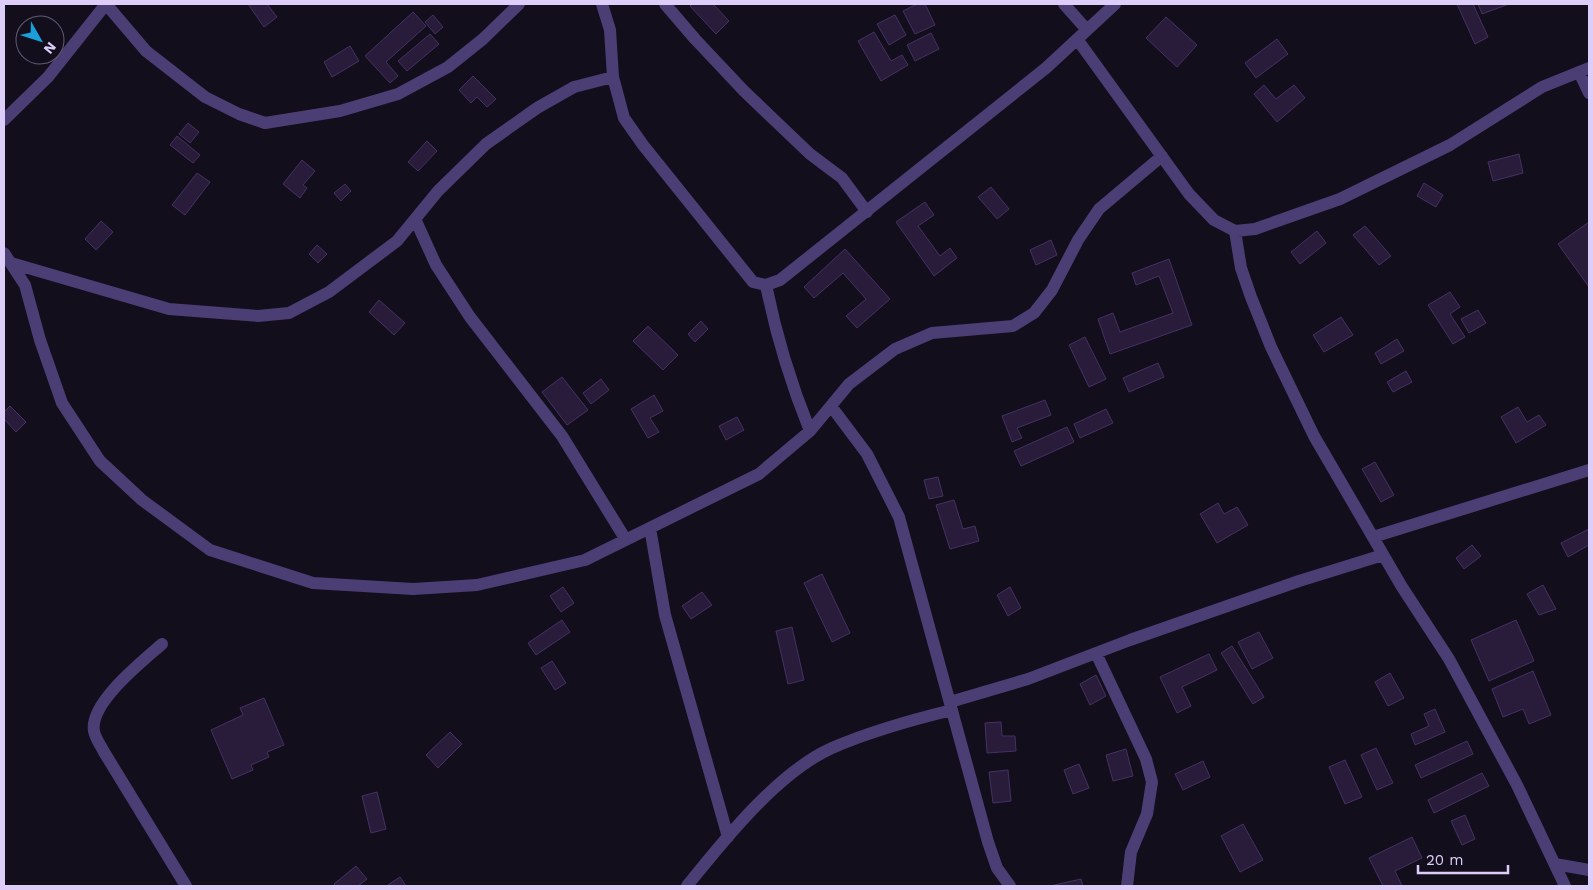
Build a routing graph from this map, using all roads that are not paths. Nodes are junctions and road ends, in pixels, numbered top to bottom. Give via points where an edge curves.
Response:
1 (106, 4) edge
2 (519, 4) edge
3 (602, 4) edge
4 (665, 4) edge
5 (1064, 4) edge
6 (1115, 4) edge
7 (1087, 30) junction
8 (1077, 39) junction
9 (1584, 70) edge
10 (613, 77) junction
11 (1589, 93) edge
12 (4, 120) edge
13 (1162, 156) junction
14 (867, 212) junction
15 (416, 221) junction
16 (1235, 231) junction
17 (7, 258) edge
18 (766, 286) junction
19 (832, 406) junction
20 (810, 431) junction
21 (1589, 470) edge
22 (650, 528) junction
23 (1373, 537) junction
24 (626, 540) junction
25 (1383, 555) junction
26 (162, 644) dead end
27 (1096, 653) junction
28 (951, 706) junction
29 (728, 837) junction
30 (1555, 864) junction
31 (1589, 870) edge
32 (186, 886) edge
33 (687, 886) edge
34 (1010, 886) edge
35 (1127, 886) edge
36 (1565, 886) edge

1 - 2 street via 146,51 205,97 265,123 340,111 398,94 448,67 483,40
1 - 12 street via 48,77
3 - 10 street via 610,30
4 - 14 street via 744,91 810,154 842,178
5 - 7 street
6 - 7 street
7 - 8 street
8 - 13 street
8 - 14 street via 1046,68
9 - 11 street
9 - 16 street via 1542,88 1450,144 1340,199 1255,229
10 - 15 street via 574,87 486,144 438,191
10 - 18 street via 624,118 643,145 753,282
13 - 16 street via 1189,194 1214,220
13 - 19 street via 1099,210 1078,240 1052,290 1034,313 1013,326 932,333 895,349 849,384
14 - 18 street via 780,280
15 - 17 street via 397,241 329,292 289,313 258,316 169,309
15 - 24 street via 436,265 470,317 562,436
16 - 23 street via 1241,268 1271,347 1314,436
17 - 24 street via 25,285 62,403 100,460 142,500 210,550 313,583 413,589 477,585 540,571 585,560
18 - 20 street via 772,317
19 - 20 street
19 - 28 street via 867,454 899,517
20 - 22 street via 759,474
21 - 23 street
22 - 24 street
22 - 29 street via 665,615
23 - 25 street
25 - 27 street via 1299,581
25 - 30 street via 1454,667
26 - 32 street via 114,687 96,715 94,731
27 - 28 street
27 - 35 street via 1146,759 1152,782 1147,814 1131,852
28 - 29 street via 831,749 796,770
28 - 34 street via 988,842 997,868
29 - 33 street
30 - 31 street
30 - 36 street

